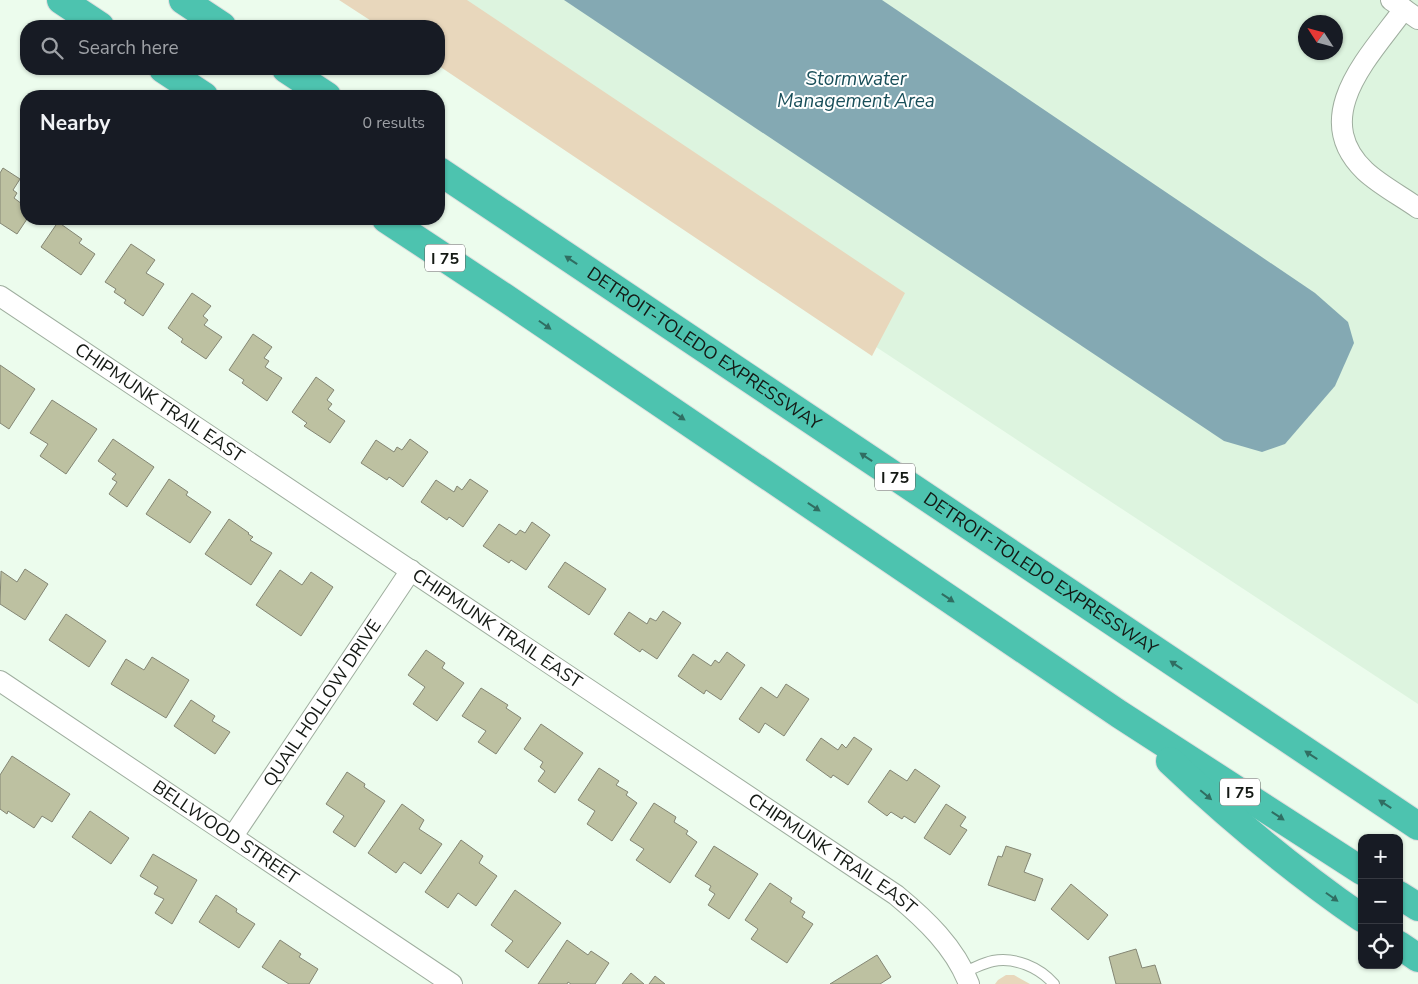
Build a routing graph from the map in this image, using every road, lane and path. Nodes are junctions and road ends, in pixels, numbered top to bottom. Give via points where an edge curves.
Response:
1 (61, 0) edge
2 (183, 0) edge
3 (1404, 9) edge
4 (91, 20) edge
5 (213, 20) edge
6 (172, 75) edge
7 (295, 75) edge
8 (195, 90) edge
9 (318, 90) edge
10 (445, 175) edge
11 (1418, 208) edge
12 (395, 225) edge
13 (0, 296) edge
14 (411, 570) junction
15 (0, 681) edge
16 (1119, 714) junction
17 (1418, 826) edge
18 (233, 836) junction
19 (1358, 868) edge
20 (1403, 898) edge
21 (1418, 907) edge
22 (1358, 915) edge
23 (1403, 948) edge
24 (1418, 958) edge
25 (966, 978) edge
26 (452, 984) edge
27 (1054, 984) edge

1 - 4 highway
2 - 5 highway
3 - 11 street via 1356,75 1346,95 1341,117 1342,132 1346,145 1366,172
6 - 8 highway
7 - 9 highway
17 -> 10 highway, DETROIT-TOLEDO EXPRESSWAY / I 75
12 -> 16 highway, I 75
13 - 14 street, CHIPMUNK TRAIL EAST
14 - 18 street, QUAIL HOLLOW DRIVE
14 - 25 street, CHIPMUNK TRAIL EAST via 896,895 926,920 950,949
15 - 18 street, BELLWOOD STREET
16 -> 19 highway, I 75
16 -> 22 highway via 1202,792 1316,886
18 - 26 street, BELLWOOD STREET
20 - 21 highway
23 - 24 highway
25 - 27 lane via 994,961 1015,961 1036,968

